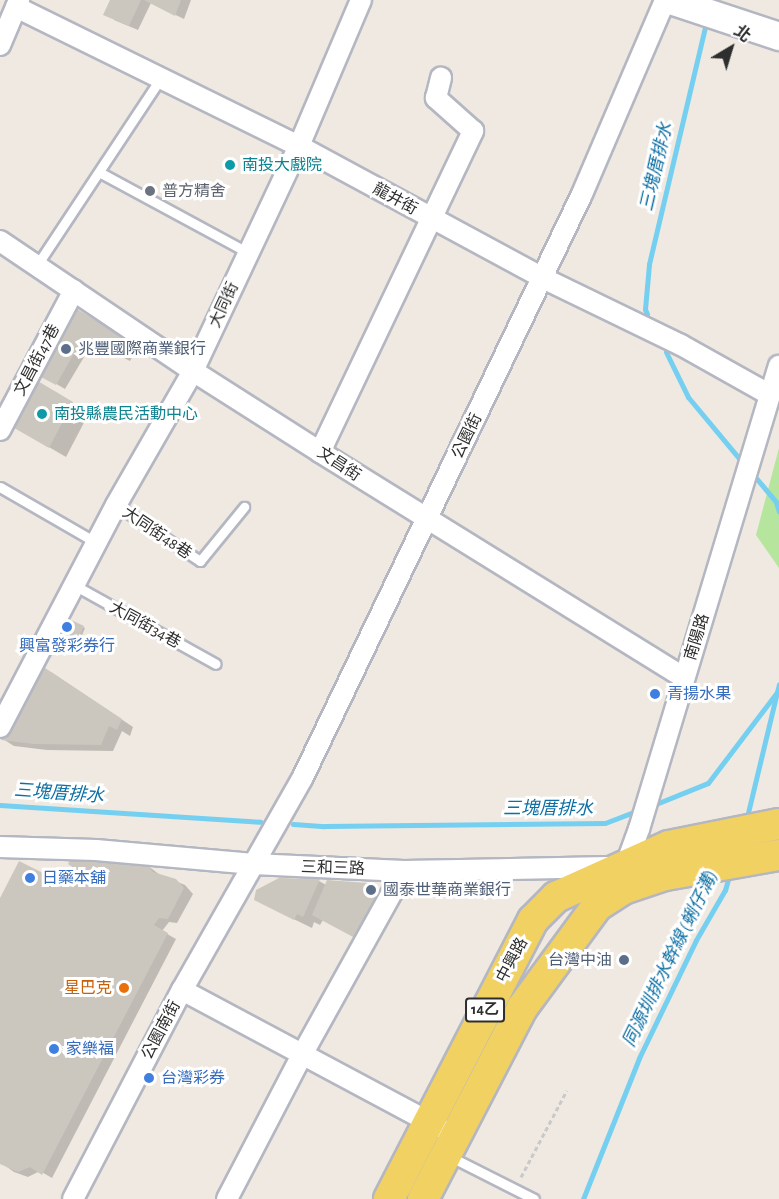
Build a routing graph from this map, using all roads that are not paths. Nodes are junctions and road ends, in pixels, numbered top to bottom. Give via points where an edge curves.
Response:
1 (361, 0) edge
2 (665, 0) edge
3 (670, 0) edge
4 (18, 4) edge
5 (779, 36) edge
6 (0, 45) edge
7 (161, 78) junction
8 (441, 78) dead end
9 (299, 146) junction
10 (99, 172) junction
11 (432, 219) junction
12 (0, 241) edge
13 (249, 253) junction
14 (37, 265) junction
15 (543, 278) junction
16 (74, 290) junction
17 (779, 366) edge
18 (193, 370) junction
19 (770, 395) junction
20 (0, 430) edge
21 (320, 452) junction
22 (0, 487) edge
23 (116, 506) junction
24 (244, 507) dead end
25 (426, 520) junction
26 (97, 543) junction
27 (74, 585) junction
28 (216, 664) dead end
29 (684, 678) junction
30 (0, 727) edge
31 (755, 828) edge
32 (0, 847) edge
33 (779, 855) edge
34 (253, 864) junction
35 (627, 867) junction
36 (404, 871) junction
37 (665, 875) junction
38 (597, 906) junction
39 (182, 990) junction
40 (494, 993) junction
41 (522, 1008) junction
42 (303, 1053) junction
43 (429, 1124) junction
44 (453, 1144) junction
45 (73, 1199) edge
46 (227, 1199) edge
47 (389, 1199) edge
48 (423, 1199) edge
49 (534, 1199) edge

1 - 9 street, 大同街
2 - 15 street, 公園街
3 - 5 main road
4 - 6 street
4 - 7 street, 龍井街
7 - 9 street, 龍井街
7 - 10 lane
8 - 11 street via 436,98 473,131
9 - 11 street, 龍井街
9 - 13 street, 大同街
10 - 13 lane
10 - 14 lane
11 - 15 street, 龍井街
11 - 21 street
12 - 14 street, 文昌街
13 - 18 street, 大同街
14 - 16 street, 文昌街
15 - 19 street, 龍井街 via 681,345
15 - 25 street, 公園街
16 - 18 street, 文昌街
16 - 20 street, 文昌街47巷
17 - 19 street
18 - 21 street, 文昌街
18 - 23 street, 大同街
19 - 29 street, 南陽路
21 - 25 street, 文昌街
22 - 26 lane
23 - 24 lane, 大同街48巷 via 200,561
23 - 26 street, 大同街
25 - 29 street, 文昌街
25 - 34 street, 公園街 via 302,779
26 - 27 street, 大同街
27 - 28 lane, 大同街34巷
27 - 30 street, 大同街
29 - 35 street, 南陽路
31 - 35 main road, 中興路 / 14乙 via 669,846
32 - 34 street, 三和三路 via 96,850
33 - 37 main road, 中興路 / 14乙
34 - 36 street, 三和三路
34 - 39 street, 公園南街
35 - 36 street, 三和三路
35 - 37 street, 三和三路
35 - 38 street
35 - 40 main road, 中興路 / 14乙 via 556,897 533,920
36 - 42 street
37 - 38 main road, 中興路 / 14乙 via 623,889
38 - 41 main road, 中興路 / 14乙
39 - 42 street
39 - 45 street, 公園南街
40 - 41 main road
40 - 43 main road, 中興路 / 14乙
41 - 44 main road, 中興路 / 14乙
42 - 43 street
42 - 46 street
43 - 44 street
43 - 47 main road, 中興路 / 14乙
44 - 48 main road, 中興路 / 14乙
44 - 49 lane

